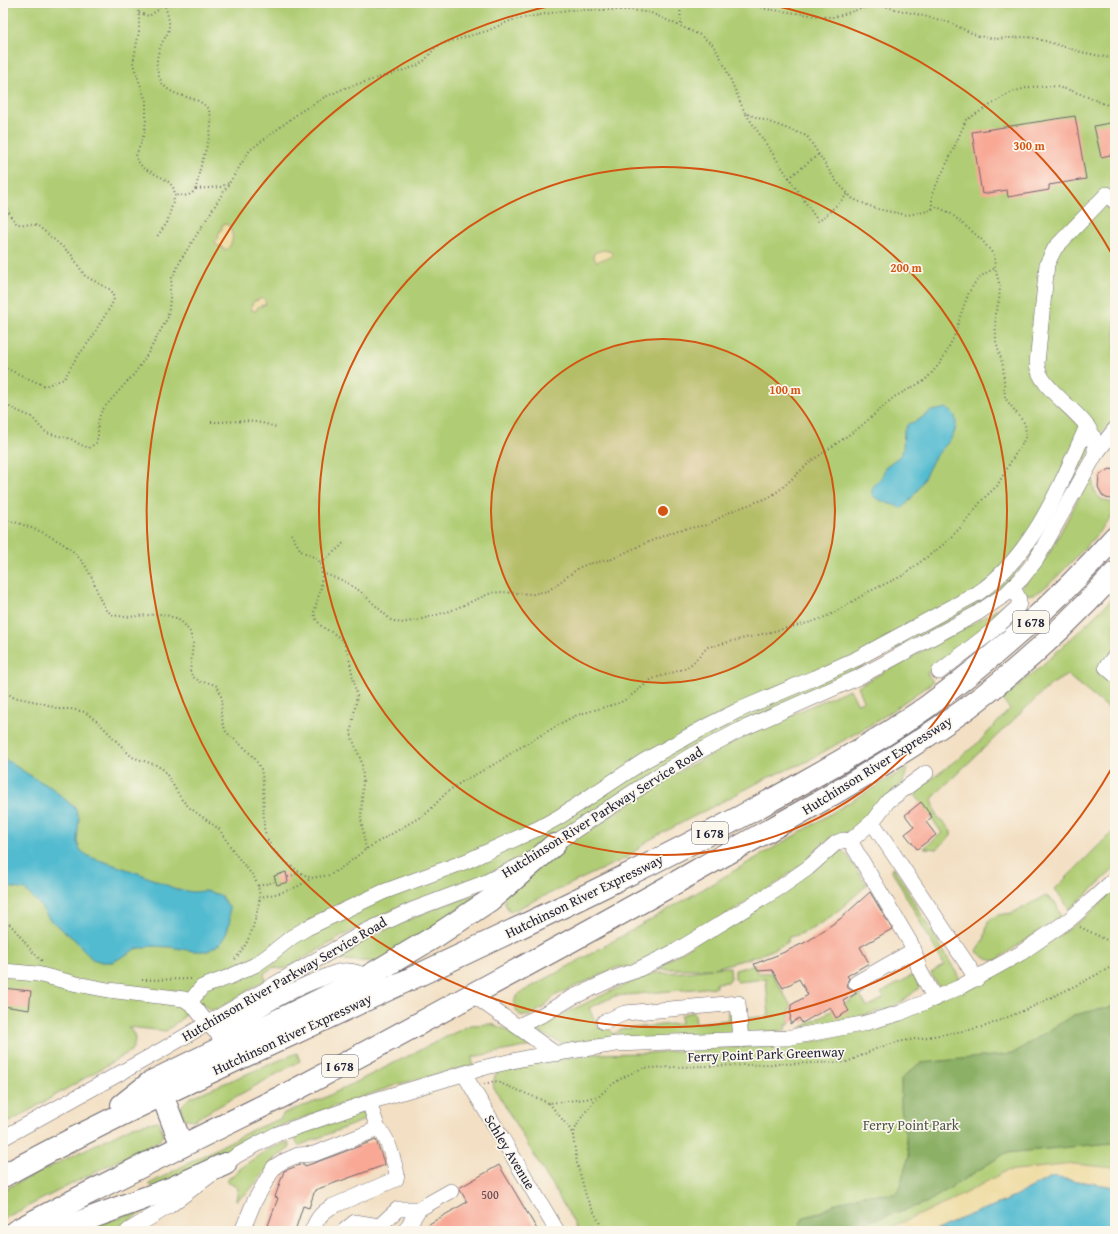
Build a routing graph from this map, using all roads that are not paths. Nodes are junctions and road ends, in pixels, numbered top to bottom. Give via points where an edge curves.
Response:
1 (1115, 202) edge
2 (1087, 426) junction
3 (1115, 429) edge
4 (1109, 447) edge
5 (1095, 455) junction
6 (1115, 536) edge
7 (1115, 573) edge
8 (1012, 588) junction
9 (1115, 656) edge
10 (940, 672) dead end
11 (1115, 675) edge
12 (926, 773) dead end
13 (872, 822) junction
14 (850, 842) junction
15 (554, 845) junction
16 (1115, 879) edge
17 (914, 950) junction
18 (3, 971) edge
19 (367, 976) junction
20 (977, 979) junction
21 (856, 983) dead end
22 (381, 993) junction
23 (473, 995) junction
24 (935, 999) junction
25 (190, 1002) junction
26 (604, 1022) dead end
27 (207, 1023) junction
28 (518, 1026) junction
29 (741, 1040) junction
30 (224, 1048) junction
31 (556, 1054) junction
32 (464, 1074) junction
33 (162, 1096) junction
34 (370, 1102) junction
35 (93, 1129) junction
36 (378, 1129) junction
37 (3, 1138) edge
38 (182, 1146) junction
39 (225, 1164) junction
40 (3, 1176) edge
41 (451, 1191) dead end
42 (419, 1210) junction
43 (135, 1229) edge
44 (377, 1229) edge
45 (16, 1231) edge
46 (54, 1231) edge
47 (242, 1231) edge
48 (312, 1231) edge
49 (344, 1231) edge
50 (405, 1231) edge
51 (557, 1231) edge

1 - 2 street via 1107,194 1055,248 1046,264 1038,370 1045,383
2 - 5 street via 1093,438
2 - 25 street via 1065,475 1030,538 1008,568 978,593 853,660 707,726 640,764 539,828 471,859 378,894 307,928 258,962 202,987
3 - 4 street, Hutchinson River Parkway Service Road
4 - 5 street, Hutchinson River Parkway Service Road
5 - 8 street, Hutchinson River Parkway Service Road via 1036,560
6 - 22 highway, Hutchinson River Expressway / I 678 via 1048,606 996,653 926,707 866,746 720,828 646,866
7 - 23 highway, Hutchinson River Expressway / I 678 via 1078,612 1017,667 970,706 912,746 752,840
8 - 10 street via 1019,599 1017,608
8 - 15 street, Hutchinson River Parkway Service Road via 980,611 857,678 740,730 692,755
9 - 11 street via 1106,667
12 - 13 street via 888,801
13 - 14 street
13 - 20 street
14 - 17 street
14 - 28 street via 843,840 836,843 808,868 781,887 671,954 635,971 617,976
15 - 19 highway via 474,912
15 - 27 street, Hutchinson River Parkway Service Road via 496,878 412,910 366,931
16 - 20 street via 1049,934
17 - 21 street
17 - 24 street via 919,969
18 - 25 street via 30,972 90,987 176,997
19 - 22 street
19 - 30 highway
20 - 24 street
22 - 30 highway, Hutchinson River Expressway / I 678
23 - 28 street
23 - 38 highway, Hutchinson River Expressway / I 678
24 - 29 street via 862,1024 786,1038
25 - 27 street
26 - 29 street via 625,1013 738,1003
27 - 30 street
27 - 37 street, Hutchinson River Parkway Service Road
28 - 31 street
29 - 31 street via 616,1044
30 - 33 highway, Hutchinson River Expressway / I 678
30 - 35 highway via 151,1082
31 - 32 street via 513,1061
32 - 34 street
32 - 51 street, Schley Avenue
33 - 35 highway, Hutchinson River Expressway / I 678
33 - 38 highway
34 - 36 street
34 - 39 street via 277,1134
35 - 40 highway, Hutchinson River Expressway / I 678
36 - 47 street via 314,1154 298,1155 274,1167 254,1202
36 - 48 street via 385,1137 397,1174 396,1179 331,1207 322,1213
38 - 45 highway, Hutchinson River Expressway / I 678
39 - 43 street
39 - 46 highway via 172,1188
41 - 42 street
42 - 44 street via 398,1209
42 - 50 street
44 - 49 street via 355,1222

